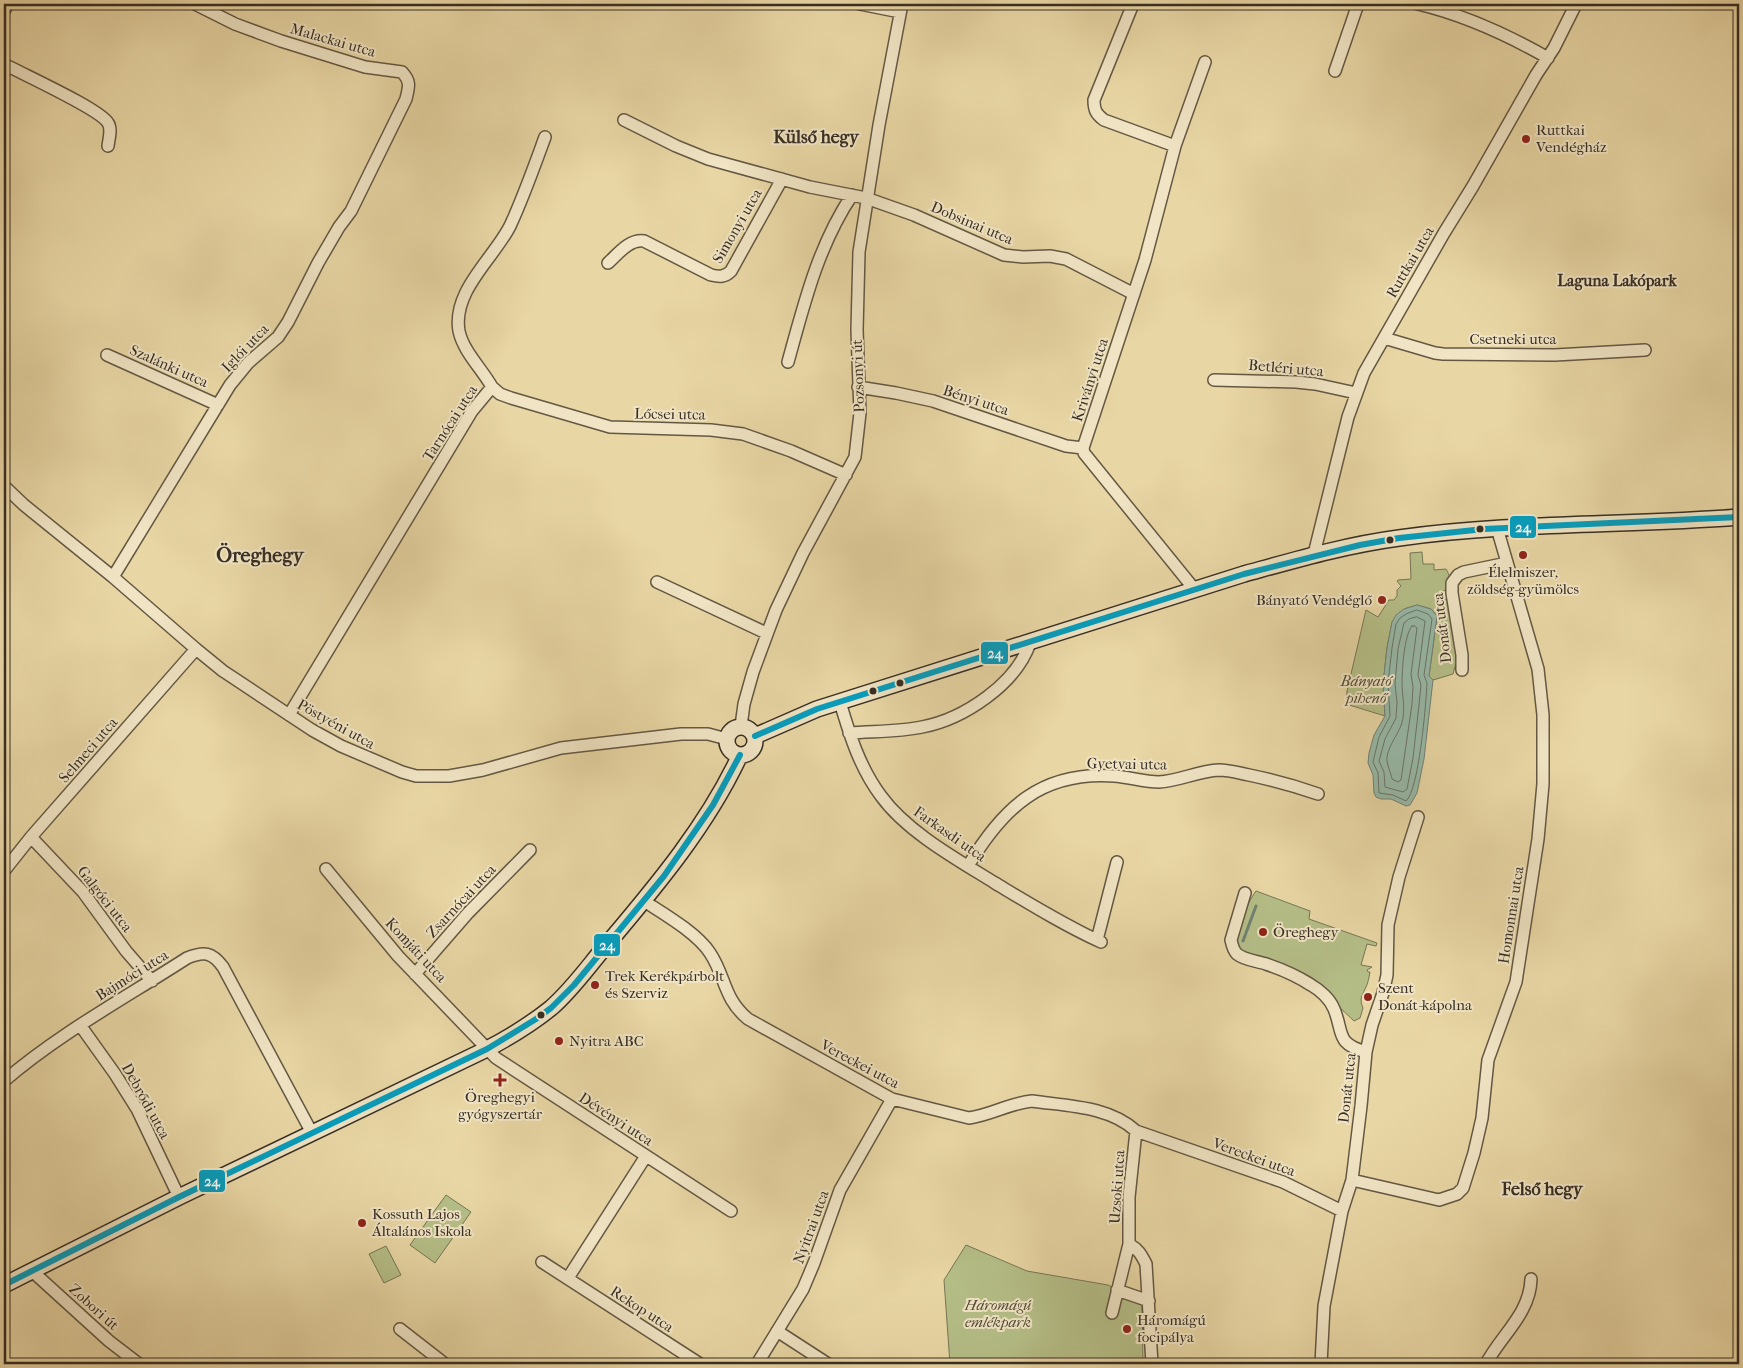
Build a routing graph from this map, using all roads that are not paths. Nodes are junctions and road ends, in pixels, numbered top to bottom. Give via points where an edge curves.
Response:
1 (8, 4) edge
2 (195, 4) edge
3 (860, 4) edge
4 (1133, 4) edge
5 (1358, 4) edge
6 (1418, 4) edge
7 (1576, 4) edge
8 (901, 8) edge
9 (4, 11) edge
10 (1548, 58) junction
11 (1205, 62) dead end
12 (4, 64) edge
13 (1335, 71) dead end
14 (408, 79) joint
15 (624, 120) dead end
16 (546, 137) dead end
17 (108, 146) dead end
18 (1175, 146) junction
19 (782, 179) junction
20 (852, 195) junction
21 (866, 198) junction
22 (608, 263) dead end
23 (1134, 294) junction
24 (1384, 338) junction
25 (1645, 350) dead end
26 (107, 356) dead end
27 (788, 362) dead end
28 (1214, 380) dead end
29 (492, 387) junction
30 (858, 388) junction
31 (1356, 393) junction
32 (218, 405) junction
33 (1083, 448) junction
34 (846, 475) junction
35 (4, 486) edge
36 (1739, 517) edge
37 (1497, 528) junction
38 (1314, 554) junction
39 (1507, 563) junction
40 (113, 577) junction
41 (657, 582) dead end
42 (1195, 590) junction
43 (766, 633) junction
44 (1030, 643) junction
45 (196, 649) junction
46 (1462, 670) dead end
47 (840, 702) junction
48 (289, 715) junction
49 (741, 726) junction
50 (849, 733) junction
51 (755, 736) junction
52 (727, 739) junction
53 (740, 755) junction
54 (1318, 794) dead end
55 (1418, 818) dead end
56 (31, 837) junction
57 (530, 850) dead end
58 (1117, 862) dead end
59 (968, 866) junction
60 (326, 869) dead end
61 (4, 871) edge
62 (1244, 893) dead end
63 (644, 901) junction
64 (415, 974) junction
65 (152, 981) junction
66 (80, 1025) junction
67 (487, 1049) junction
68 (1366, 1052) junction
69 (4, 1081) edge
70 (892, 1099) junction
71 (1136, 1132) junction
72 (312, 1133) junction
73 (646, 1156) junction
74 (1352, 1180) junction
75 (179, 1197) junction
76 (730, 1211) dead end
77 (1342, 1211) junction
78 (1129, 1244) junction
79 (542, 1262) dead end
80 (32, 1271) junction
81 (568, 1278) junction
82 (1531, 1279) dead end
83 (4, 1285) edge
84 (1117, 1290) junction
85 (1149, 1301) junction
86 (1112, 1313) dead end
87 (400, 1329) dead end
88 (777, 1331) junction
89 (139, 1364) edge
90 (445, 1364) edge
91 (700, 1364) edge
92 (756, 1364) edge
93 (828, 1364) edge
94 (1152, 1364) edge
95 (1321, 1364) edge
96 (1486, 1364) edge

1 - 9 street
2 - 14 street, Malackai utca via 235,24 281,41 365,67 402,72
3 - 8 street
4 - 18 street via 1094,100 1094,108 1104,120
5 - 13 street
6 - 10 street via 1490,27
7 - 10 street, Ruttkai utca
8 - 21 street, Pozsonyi út
10 - 24 street, Ruttkai utca
11 - 18 street, Kriványi utca
12 - 17 street via 96,112 109,124
14 - 32 street, Iglói utca via 406,98 351,211 318,263 288,322 278,337 240,372
15 - 19 street, Dobsinai utca via 691,152
16 - 29 street, Tarnócai utca via 510,227 474,277 461,307 459,332
18 - 23 street, Kriványi utca
19 - 20 street, Dobsinai utca
19 - 22 street, Simonyi utca via 727,275 711,275 636,240
20 - 21 street, Dobsinai utca
20 - 27 street via 824,245 813,273
21 - 23 street, Dobsinai utca via 914,215 1004,255 1066,259
21 - 30 street, Pozsonyi út via 859,252
23 - 33 street, Kriványi utca
24 - 25 street, Csetneki utca via 1443,354 1555,355
24 - 31 street, Ruttkai utca
26 - 32 street, Szalánki utca
28 - 31 street, Betléri utca via 1296,382
29 - 34 street, Lőcsei utca via 511,398 610,427 743,434
29 - 48 street, Tarnócai utca via 472,411
30 - 33 street, Bényi utca via 933,401 1066,446
30 - 34 street, Pozsonyi út via 860,429 855,457
31 - 38 street, Ruttkai utca
32 - 40 street, Iglói utca
33 - 42 street
34 - 43 street, Pozsonyi út via 803,554
35 - 40 street, Pöstyéni utca
36 - 37 street
37 - 38 street via 1397,538
37 - 39 street, Homonnai utca
38 - 42 street
39 - 46 street, Donát utca via 1464,572 1452,583
39 - 74 street, Homonnai utca via 1539,678 1543,715 1543,784 1520,963 1488,1060 1482,1118 1474,1153 1463,1188 1457,1194 1439,1200
40 - 45 street, Pöstyéni utca
41 - 43 street
42 - 44 street
43 - 49 street, Pozsonyi út via 744,704
44 - 47 street
44 - 50 street via 1026,655 1006,681 956,716 922,728
45 - 48 street, Pöstyéni utca
45 - 56 street, Selmeci utca
47 - 50 street, Farkasdi utca
47 - 51 street
48 - 52 street, Pöstyéni utca via 341,746 416,776 466,774 575,746 681,734 708,734
49 - 51 street
49 - 52 street via 731,730
50 - 59 street, Farkasdi utca via 871,780 891,808 917,832
51 - 53 street via 751,751
52 - 53 street via 732,751
53 - 63 street via 699,827
54 - 59 street, Gyetvai utca via 1284,782 1220,770 1161,782 1113,776 1077,778 1046,787 1011,808 992,828
55 - 68 street, Donát utca via 1392,902 1384,993
56 - 61 street, Selmeci utca
56 - 65 street, Galgóci utca via 83,892
57 - 64 street, Zsarnócai utca via 468,913
58 - 59 street, Farkasdi utca via 1099,941 1055,919
60 - 64 street, Komjáti utca
62 - 68 street via 1231,940 1237,954 1285,971 1323,993 1334,1007 1344,1040
63 - 67 street via 552,1006 518,1032
63 - 70 street, Vereckei utca via 681,926 709,951 726,993 739,1012
64 - 67 street, Komjáti utca
65 - 66 street, Bajmóci utca
65 - 72 street, Bajmóci utca via 196,954 212,955
66 - 69 street, Bajmóci utca via 39,1052
66 - 75 street, Debrődi utca via 137,1109
67 - 72 street
67 - 73 street, Dévényi utca via 504,1065
68 - 74 street, Donát utca
70 - 71 street, Vereckei utca via 969,1118 1032,1101 1086,1108 1126,1122
70 - 88 street, Nyitrai utca via 843,1183 804,1289
71 - 77 street, Vereckei utca via 1283,1182
71 - 78 street, Uzsoki utca via 1128,1197
72 - 75 street
73 - 76 street, Dévényi utca
73 - 81 street
74 - 77 street, Donát utca
75 - 80 street
77 - 95 street, Donát utca via 1324,1306
78 - 84 street, Uzsoki utca
78 - 85 street, Uzsoki utca via 1136,1248 1146,1264
79 - 81 street, Rekop utca
80 - 83 street
80 - 89 street, Zobori út via 108,1341
81 - 91 street, Rekop utca
82 - 96 street via 1531,1293 1525,1308
84 - 85 street
84 - 86 street, Uzsoki utca
85 - 94 street, Uzsoki utca
87 - 90 street
88 - 92 street, Nyitrai utca
88 - 93 street

